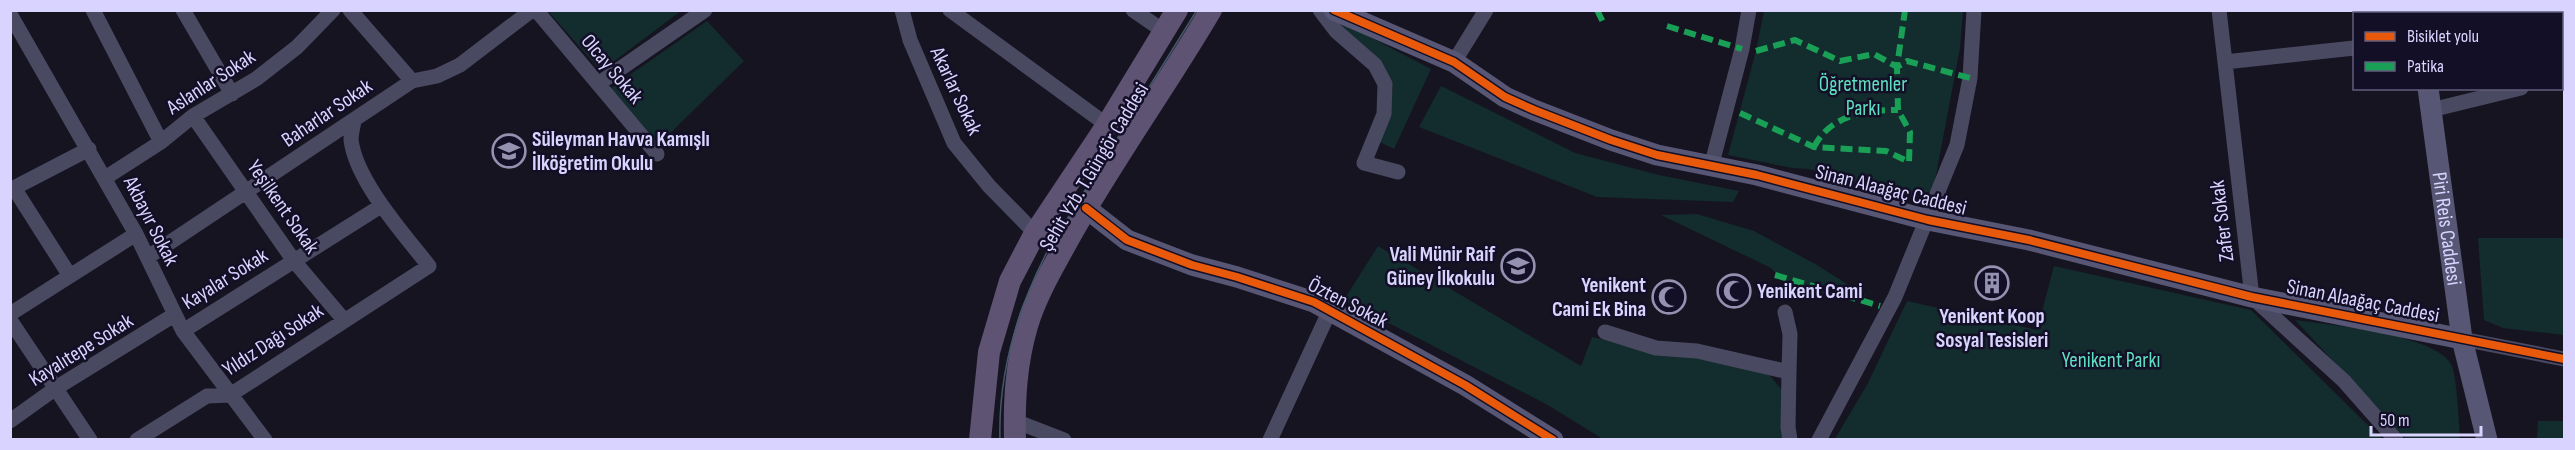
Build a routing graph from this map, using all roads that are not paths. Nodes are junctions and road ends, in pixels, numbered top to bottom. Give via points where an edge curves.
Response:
1 (93, 10) edge
2 (333, 10) edge
3 (350, 10) edge
4 (534, 10) edge
5 (705, 10) edge
6 (902, 10) edge
7 (950, 10) edge
8 (1133, 10) edge
9 (1177, 10) edge
10 (1211, 10) edge
11 (1320, 10) edge
12 (1334, 10) edge
13 (1486, 10) edge
14 (1749, 10) edge
15 (1974, 10) edge
16 (2219, 10) edge
17 (185, 11) edge
18 (10, 14) edge
19 (1165, 32) junction
20 (2353, 48) edge
21 (1454, 62) junction
22 (2225, 62) junction
23 (412, 81) junction
24 (598, 84) junction
25 (2428, 90) edge
26 (2513, 90) edge
27 (232, 94) junction
28 (2431, 110) junction
29 (194, 116) junction
30 (354, 121) junction
31 (1107, 125) junction
32 (161, 142) junction
33 (89, 149) junction
34 (657, 154) dead end
35 (1711, 167) junction
36 (1398, 172) dead end
37 (105, 178) junction
38 (12, 189) edge
39 (246, 192) junction
40 (381, 206) junction
41 (1086, 208) junction
42 (1928, 220) junction
43 (1035, 233) junction
44 (136, 234) junction
45 (147, 257) junction
46 (294, 261) junction
47 (70, 276) junction
48 (2253, 297) junction
49 (1330, 310) junction
50 (1785, 312) dead end
51 (10, 314) edge
52 (174, 315) junction
53 (10, 320) edge
54 (344, 320) junction
55 (183, 331) junction
56 (1605, 332) dead end
57 (2462, 339) junction
58 (2565, 359) edge
59 (1789, 372) junction
60 (57, 388) junction
61 (230, 395) junction
62 (10, 421) edge
63 (1015, 430) edge
64 (1533, 434) edge
65 (90, 440) edge
66 (137, 440) edge
67 (265, 440) edge
68 (981, 440) edge
69 (1064, 440) edge
70 (1270, 440) edge
71 (1553, 440) edge
72 (1790, 440) edge
73 (1819, 440) edge
74 (2396, 440) edge
75 (2487, 440) edge

1 - 32 street
2 - 27 street, Aslanlar Sokak via 297,47
3 - 23 street
4 - 23 street, Baharlar Sokak via 460,65 437,76
4 - 24 street, Olcay Sokak
5 - 24 street
6 - 43 street, Akarlar Sokak via 910,40 954,143
7 - 31 street
8 - 19 street
9 - 19 main road, Şehit Yzb. T.Güngör Caddesi
10 - 41 main road, Şehit Yzb. T.Güngör Caddesi
11 - 36 street via 1336,31 1375,65 1385,84 1384,114 1364,163
12 - 21 street, Sinan Alaağaç Caddesi
13 - 21 street
14 - 35 street
15 - 42 street via 1970,78 1957,145
16 - 22 street, Zafer Sokak
17 - 27 street
18 - 33 street, Akbayır Sokak
19 - 31 main road, Şehit Yzb. T.Güngör Caddesi
20 - 22 street
21 - 35 street, Sinan Alaağaç Caddesi via 1505,97 1570,125 1657,155
22 - 48 street, Zafer Sokak
23 - 30 street, Baharlar Sokak
24 - 34 street, Olcay Sokak
25 - 28 street, Piri Reis Caddesi
26 - 28 street
27 - 29 street, Aslanlar Sokak
28 - 57 street, Piri Reis Caddesi
29 - 32 street, Aslanlar Sokak
29 - 39 street, Yeşilkent Sokak
30 - 39 street, Baharlar Sokak
30 - 40 street via 351,139
31 - 43 main road, Şehit Yzb. T.Güngör Caddesi
32 - 37 street, Aslanlar Sokak
33 - 37 street, Akbayır Sokak
33 - 38 street
35 - 42 street, Sinan Alaağaç Caddesi via 1768,177
37 - 44 street, Akbayır Sokak
38 - 47 street
39 - 45 street, Baharlar Sokak
39 - 46 street, Yeşilkent Sokak
40 - 46 street, Kayalar Sokak
40 - 54 street, Yıldız Dağı Sokak via 429,266
41 - 49 street, Özten Sokak via 1127,240
41 - 63 main road, Şehit Yzb. T.Güngör Caddesi via 1028,325 1016,374
42 - 48 street, Sinan Alaağaç Caddesi via 2029,240
42 - 73 street via 1895,297
43 - 68 main road, Şehit Yzb. T.Güngör Caddesi via 1010,281 988,352
44 - 45 street, Akbayır Sokak
44 - 47 street
45 - 52 street, Akbayır Sokak
46 - 54 street, Yeşilkent Sokak
46 - 55 street, Kayalar Sokak
47 - 51 street
48 - 57 street, Sinan Alaağaç Caddesi
48 - 74 street via 2344,381
49 - 64 street, Özten Sokak via 1465,386
49 - 70 street
50 - 59 street via 1790,334
52 - 55 street, Akbayır Sokak
52 - 60 street, Kayalıtepe Sokak
53 - 60 street
54 - 61 street, Yıldız Dağı Sokak
55 - 61 street, Akbayır Sokak
56 - 59 street via 1656,348 1698,351
57 - 58 street
57 - 75 street, Piri Reis Caddesi
59 - 72 street
60 - 62 street, Kayalıtepe Sokak
60 - 65 street
61 - 66 street, Yıldız Dağı Sokak via 207,396
61 - 67 street, Akbayır Sokak
63 - 69 street
64 - 71 street, Özten Sokak

